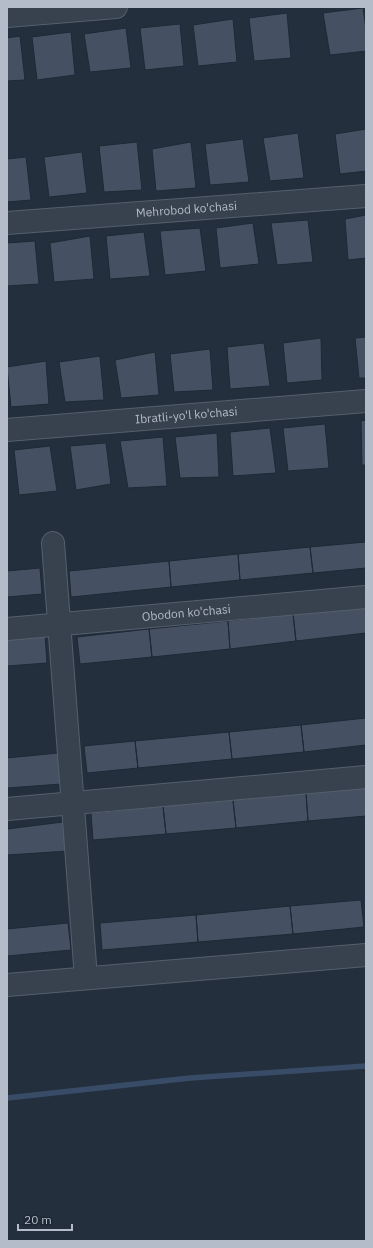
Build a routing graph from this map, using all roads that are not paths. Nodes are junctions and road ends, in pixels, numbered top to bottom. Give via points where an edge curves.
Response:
1 (116, 7) edge
2 (7, 16) edge
3 (366, 196) edge
4 (7, 223) edge
5 (366, 401) edge
6 (7, 430) edge
7 (53, 543) dead end
8 (366, 597) edge
9 (60, 625) junction
10 (7, 629) edge
11 (366, 777) edge
12 (73, 802) junction
13 (7, 809) edge
14 (366, 955) edge
15 (86, 978) junction
16 (7, 985) edge

1 - 2 street
3 - 4 street, Mehrobod ko'chasi
5 - 6 street, Ibratli-yo'l ko'chasi
7 - 9 street
8 - 9 street, Obodon ko'chasi
9 - 10 street, Obodon ko'chasi
9 - 12 street
11 - 12 street
12 - 13 street
12 - 15 street
14 - 15 street
15 - 16 street

